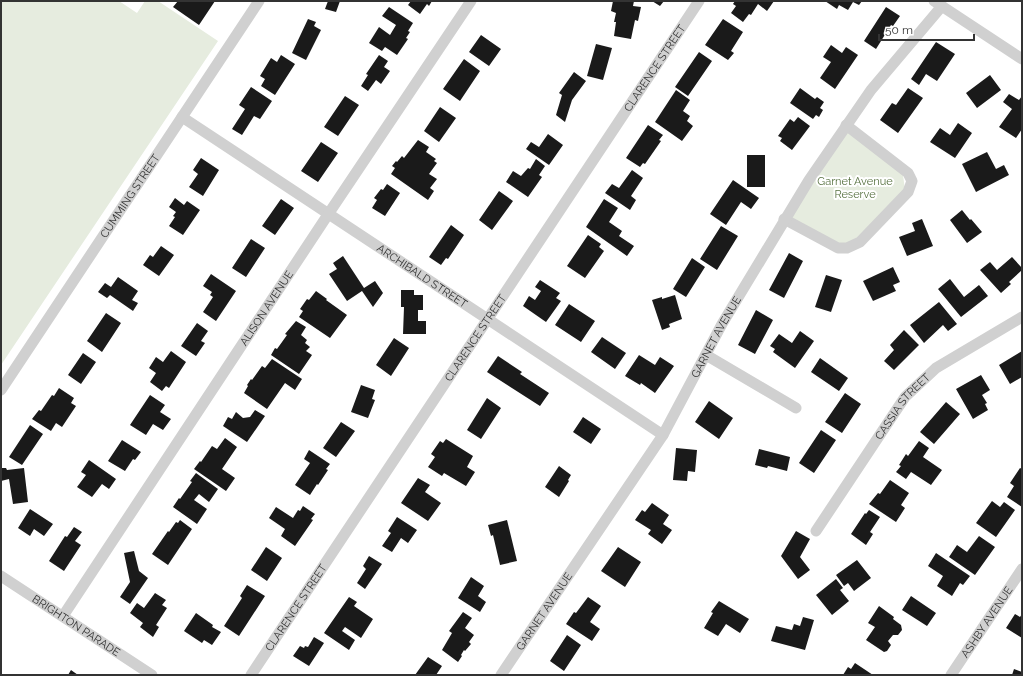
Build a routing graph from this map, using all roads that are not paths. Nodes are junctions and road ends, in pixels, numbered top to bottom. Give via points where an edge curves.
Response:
1 (258, 1) edge
2 (471, 1) edge
3 (699, 1) edge
4 (938, 4) edge
5 (1022, 59) edge
6 (182, 117) junction
7 (846, 126) junction
8 (329, 213) junction
9 (784, 219) junction
10 (1022, 317) edge
11 (488, 319) junction
12 (706, 355) junction
13 (1, 390) edge
14 (796, 408) dead end
15 (664, 435) junction
16 (816, 531) dead end
17 (1022, 569) edge
18 (1, 576) edge
19 (63, 616) junction
20 (152, 675) edge
21 (251, 675) edge
22 (501, 675) edge
23 (951, 675) edge

1 - 6 street, CUMMING STREET
2 - 8 street, ALISON AVENUE
3 - 11 street, CLARENCE STREET
4 - 5 street
4 - 7 street, GARNET AVENUE
6 - 8 street, ARCHIBALD STREET
6 - 13 street, CUMMING STREET
7 - 9 street, GARNET AVENUE
7 - 9 street via 908,174 912,181 908,192 860,242 847,248 838,248
8 - 11 street, ARCHIBALD STREET
8 - 19 street, ALISON AVENUE
9 - 12 street, GARNET AVENUE
10 - 16 street, CASSIA STREET via 936,368 905,397
11 - 15 street, ARCHIBALD STREET
11 - 21 street, CLARENCE STREET
12 - 14 street
12 - 15 street, GARNET AVENUE
15 - 22 street, GARNET AVENUE
17 - 23 street, ASHBY AVENUE
18 - 19 street, BRIGHTON PARADE
19 - 20 street, BRIGHTON PARADE

